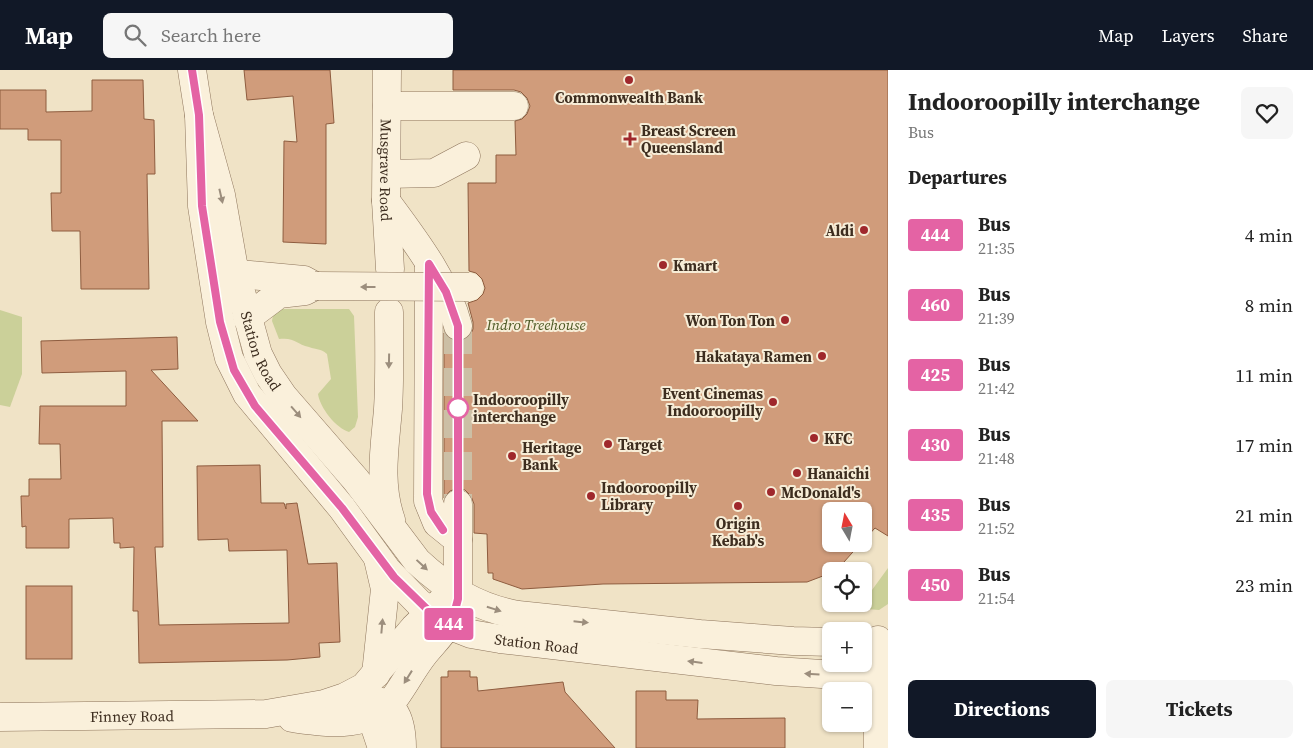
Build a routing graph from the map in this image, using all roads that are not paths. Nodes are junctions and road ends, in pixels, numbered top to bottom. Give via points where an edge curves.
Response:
1 (192, 70) edge
2 (386, 70) edge
3 (387, 106) junction
4 (514, 106) dead end
5 (466, 156) dead end
6 (387, 174) junction
7 (386, 201) junction
8 (429, 264) junction
9 (390, 269) dead end
10 (224, 273) junction
11 (299, 286) junction
12 (469, 287) dead end
13 (389, 312) dead end
14 (247, 318) junction
15 (458, 326) tunnel mouth
16 (383, 450) junction
17 (318, 480) junction
18 (356, 480) junction
19 (458, 504) tunnel mouth
20 (396, 531) junction
21 (458, 540) junction
22 (376, 555) junction
23 (457, 593) junction
24 (439, 618) junction
25 (877, 640) edge
26 (822, 642) edge
27 (883, 676) edge
28 (376, 694) junction
29 (266, 714) junction
30 (0, 717) edge
31 (382, 748) edge
32 (402, 748) edge
33 (878, 748) edge

1 - 10 street, Station Road via 199,115 221,195
2 - 3 street, Musgrave Road
3 - 4 street
3 - 6 street, Musgrave Road
5 - 6 street via 434,173
6 - 7 street, Musgrave Road
7 - 8 street
7 - 9 street, Musgrave Road
8 - 15 street via 446,292
8 - 21 street via 428,501 437,523
10 - 11 street
10 - 14 street, Station Road
10 - 17 street, Station Road via 224,339 241,384 255,406
12 -> 11 street, bridge
11 - 14 street via 279,294
13 -> 16 street via 388,409
14 -> 18 street, Station Road via 254,345 271,379
16 - 18 street via 373,468
16 - 20 street via 386,503
17 - 18 street via 338,485
17 - 22 street, Station Road
18 - 20 street, Station Road
19 - 21 street
20 -> 23 street, Station Road via 417,561
21 - 23 street
22 - 24 street, Station Road via 394,577
28 -> 22 street via 385,589
23 - 24 street
23 -> 26 street, Station Road via 494,609 533,617 729,637
27 -> 24 street, Station Road via 744,668 489,637 462,631
24 - 28 street
25 - 27 street
27 - 33 street
28 - 29 street, Finney Road
28 - 29 street, Finney Road via 354,721 336,723
28 - 31 street
28 - 32 street via 401,727
29 - 30 street, Finney Road

